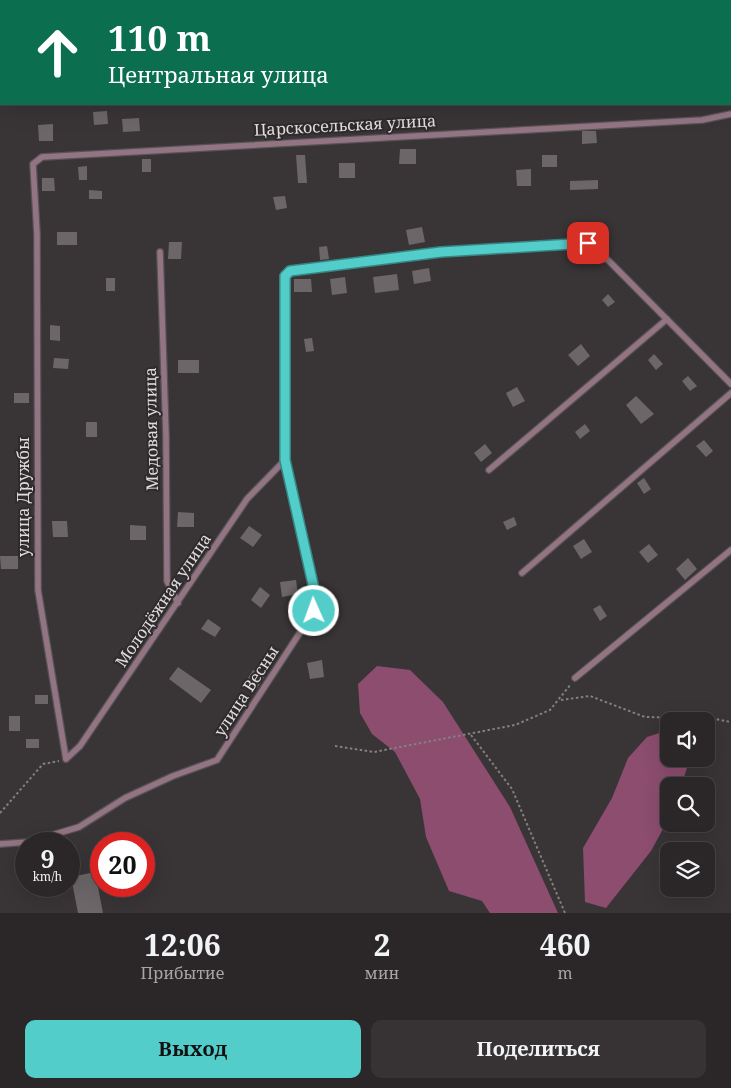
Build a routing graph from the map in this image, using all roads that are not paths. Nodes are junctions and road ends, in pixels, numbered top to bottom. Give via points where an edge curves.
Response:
1 (731, 114) edge
2 (37, 234) joint
3 (160, 252) dead end
4 (667, 319) junction
5 (731, 384) edge
6 (731, 393) edge
7 (285, 460) junction
8 (489, 470) dead end
9 (731, 550) edge
10 (522, 573) dead end
11 (178, 604) junction
12 (575, 678) road end
13 (66, 758) joint
14 (0, 844) edge

1 - 2 lane, Царскосельская улица via 702,120 42,157 33,164
2 - 13 lane, улица Дружбы via 38,590
3 - 11 lane, Медовая улица via 167,581
4 - 5 lane
4 - 7 lane via 588,243 441,252 290,271 285,276
4 - 8 lane
6 - 10 lane
7 - 11 lane, Молодёжная улица via 247,499
7 - 14 lane, улица Весны via 317,602 217,760 125,798 79,827 30,842
9 - 12 lane
11 - 13 lane, Молодёжная улица via 80,746

